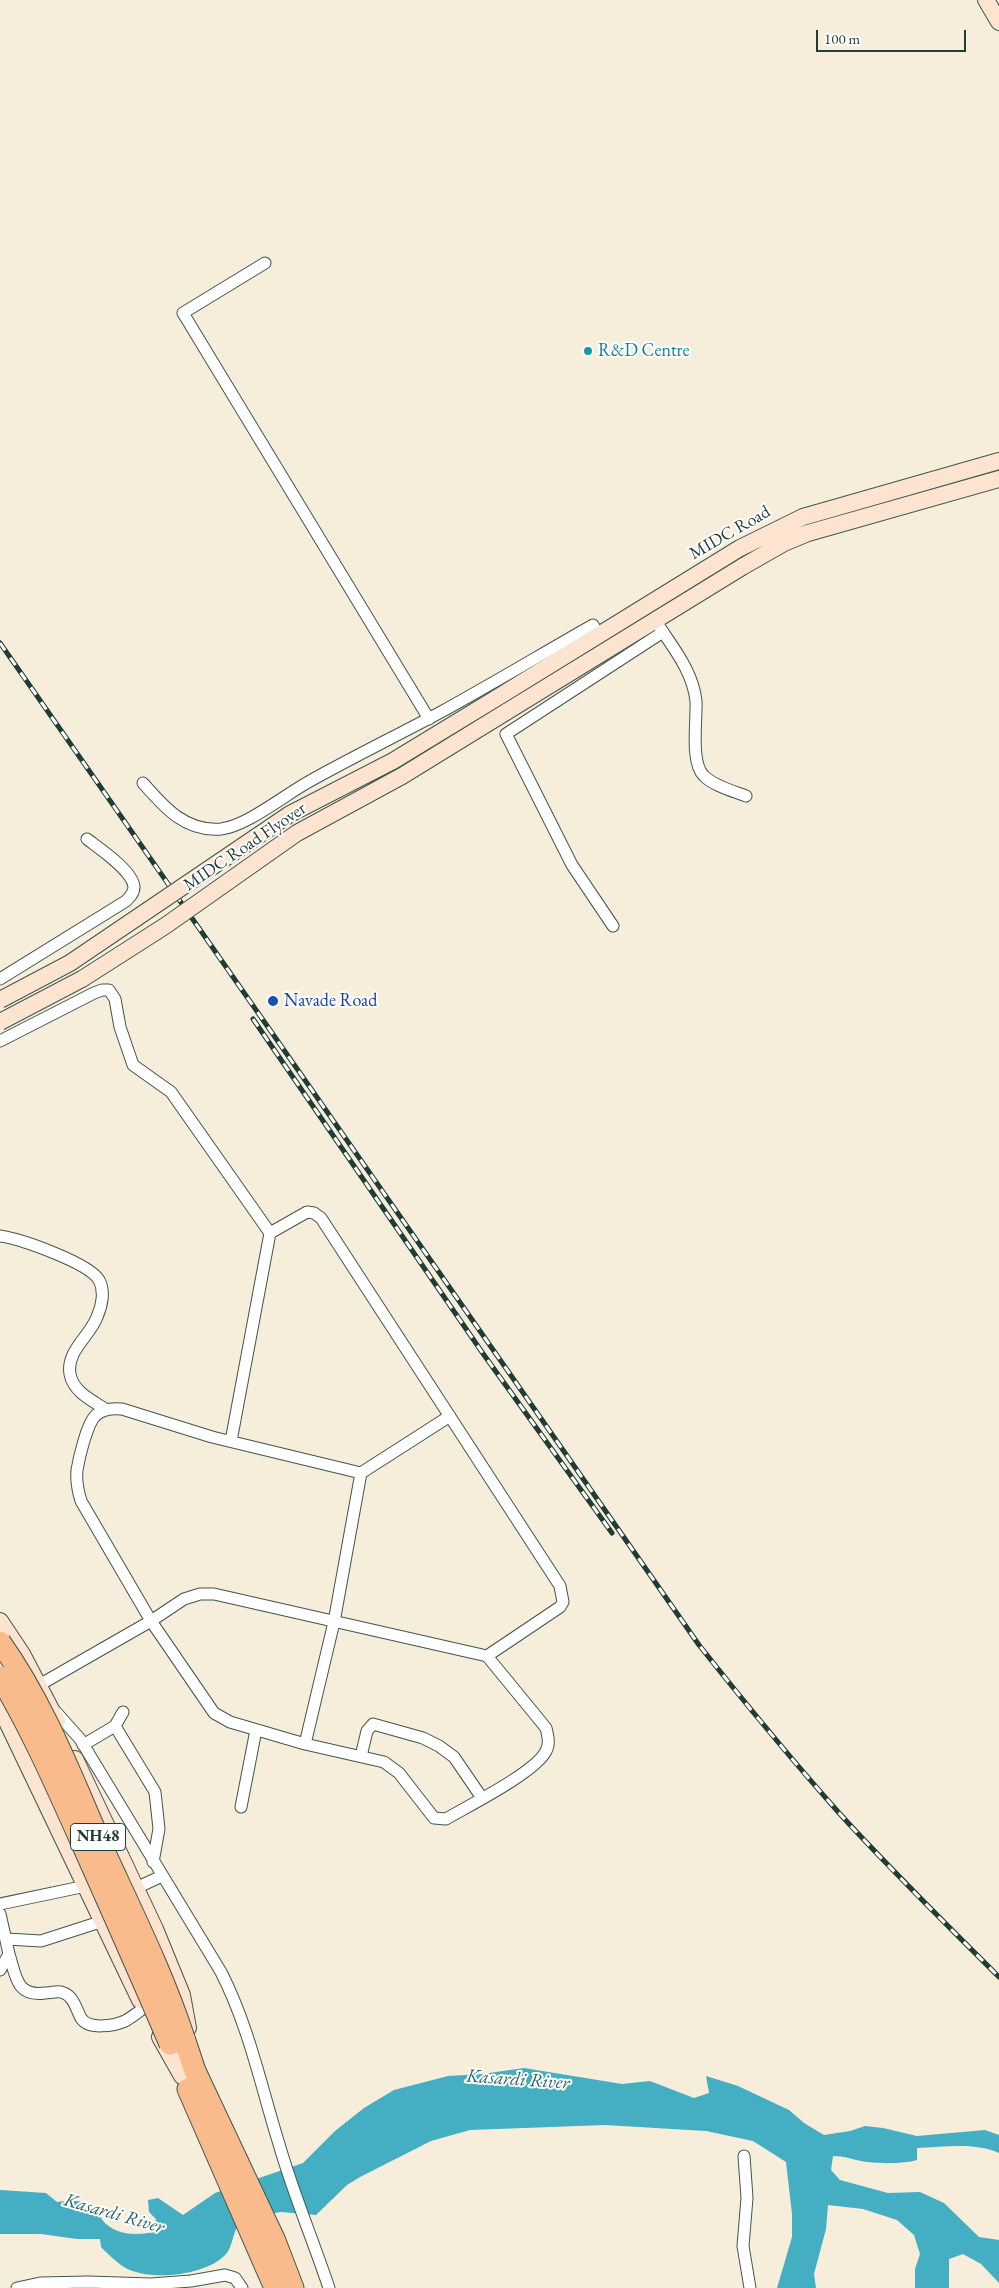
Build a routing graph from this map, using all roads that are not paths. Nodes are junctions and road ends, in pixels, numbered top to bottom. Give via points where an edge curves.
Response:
1 (986, 0) edge
2 (999, 22) edge
3 (265, 263) dead end
4 (999, 461) edge
5 (999, 479) edge
6 (646, 606) junction
7 (659, 626) junction
8 (599, 635) junction
9 (499, 696) junction
10 (510, 710) junction
11 (428, 719) junction
12 (143, 783) dead end
13 (746, 796) dead end
14 (87, 839) dead end
15 (612, 926) dead end
16 (0, 979) edge
17 (0, 1000) edge
18 (0, 1022) edge
19 (0, 1041) edge
20 (270, 1233) junction
21 (0, 1236) edge
22 (107, 1410) junction
23 (450, 1416) junction
24 (231, 1441) junction
25 (361, 1473) junction
26 (151, 1620) junction
27 (0, 1621) edge
28 (334, 1622) junction
29 (0, 1642) edge
30 (487, 1656) junction
31 (0, 1677) edge
32 (39, 1685) junction
33 (49, 1703) junction
34 (0, 1707) edge
35 (123, 1712) dead end
36 (115, 1726) junction
37 (256, 1730) junction
38 (83, 1744) junction
39 (305, 1744) junction
40 (361, 1756) junction
41 (482, 1798) junction
42 (241, 1807) dead end
43 (153, 1862) junction
44 (162, 1876) junction
45 (86, 1886) junction
46 (136, 1888) junction
47 (0, 1904) edge
48 (0, 1914) edge
49 (103, 1921) junction
50 (7, 1939) junction
51 (9, 1954) junction
52 (0, 1970) edge
53 (144, 2008) junction
54 (177, 2041) junction
55 (189, 2074) junction
56 (744, 2156) dead end
57 (266, 2244) junction
58 (17, 2288) edge
59 (242, 2288) edge
60 (275, 2288) edge
61 (294, 2288) edge
62 (329, 2288) edge
63 (750, 2288) edge

1 - 2 main road
3 - 11 street via 183,313
4 - 6 main road, MIDC Road via 803,516 740,548
5 - 7 main road, MIDC Road via 808,533 757,558
6 - 7 street
6 - 8 main road, MIDC Road
7 - 10 main road, MIDC Road
7 - 13 street via 688,671 692,684 696,700 697,766 704,776
7 - 15 street via 506,734 572,865
8 - 9 main road, MIDC Road
8 - 11 street via 593,625
9 - 10 main road
9 - 17 main road, MIDC Road Flyover, bridge via 393,761 290,814 70,963
10 - 18 main road, MIDC Road Flyover, bridge via 402,776 297,833 165,926 82,979
11 - 12 street via 310,781 242,822 222,829 186,823 167,810
14 - 16 street via 125,870 132,879 133,894
19 - 20 street via 94,993 110,990 133,1065 171,1092
20 - 23 street via 308,1212 321,1218
20 - 24 street
21 - 22 street via 39,1247 87,1269 98,1279 102,1288 97,1318 78,1346 70,1364 70,1374 81,1393
22 - 24 street via 122,1409
22 - 26 street via 97,1414 91,1422 77,1470 77,1486 81,1501
23 - 25 street
23 - 30 street via 563,1595 560,1608
24 - 25 street
25 - 28 street
26 - 28 street via 184,1599 214,1594
26 - 32 street
26 - 37 street via 214,1714 220,1719
27 - 32 main road
28 - 30 street
28 - 39 street
29 - 54 highway, NH48, bridge via 44,1715 155,1960
30 - 41 street via 546,1728 548,1743 542,1758 527,1771
31 - 54 highway, NH48, bridge via 47,1766
32 - 33 main road
32 - 34 street
33 - 38 street
33 - 46 main road
34 - 45 main road
35 - 36 street
36 - 38 street
36 - 43 street via 155,1792 159,1829
37 - 39 street
37 - 42 street
38 - 43 street
39 - 40 street
40 - 41 street via 391,1766 434,1818 446,1819
40 - 41 street via 367,1732 373,1724 423,1738 454,1757
43 - 44 street
44 - 46 street
44 - 62 street via 234,1999 247,2031 279,2146
45 - 47 street
45 - 49 main road
46 - 55 main road via 182,1995
48 - 50 street
49 - 50 street via 41,1940
49 - 53 main road
50 - 51 street
51 - 52 street
51 - 53 street via 18,1984 25,1991 66,1994 88,2024 107,2025 124,2021
53 - 55 main road
54 - 55 highway, NH48
55 - 57 highway, NH48
56 - 63 street via 743,2246
57 - 60 highway, NH48
57 - 61 highway, NH48
58 - 59 street via 88,2282 160,2284 225,2275 235,2278

